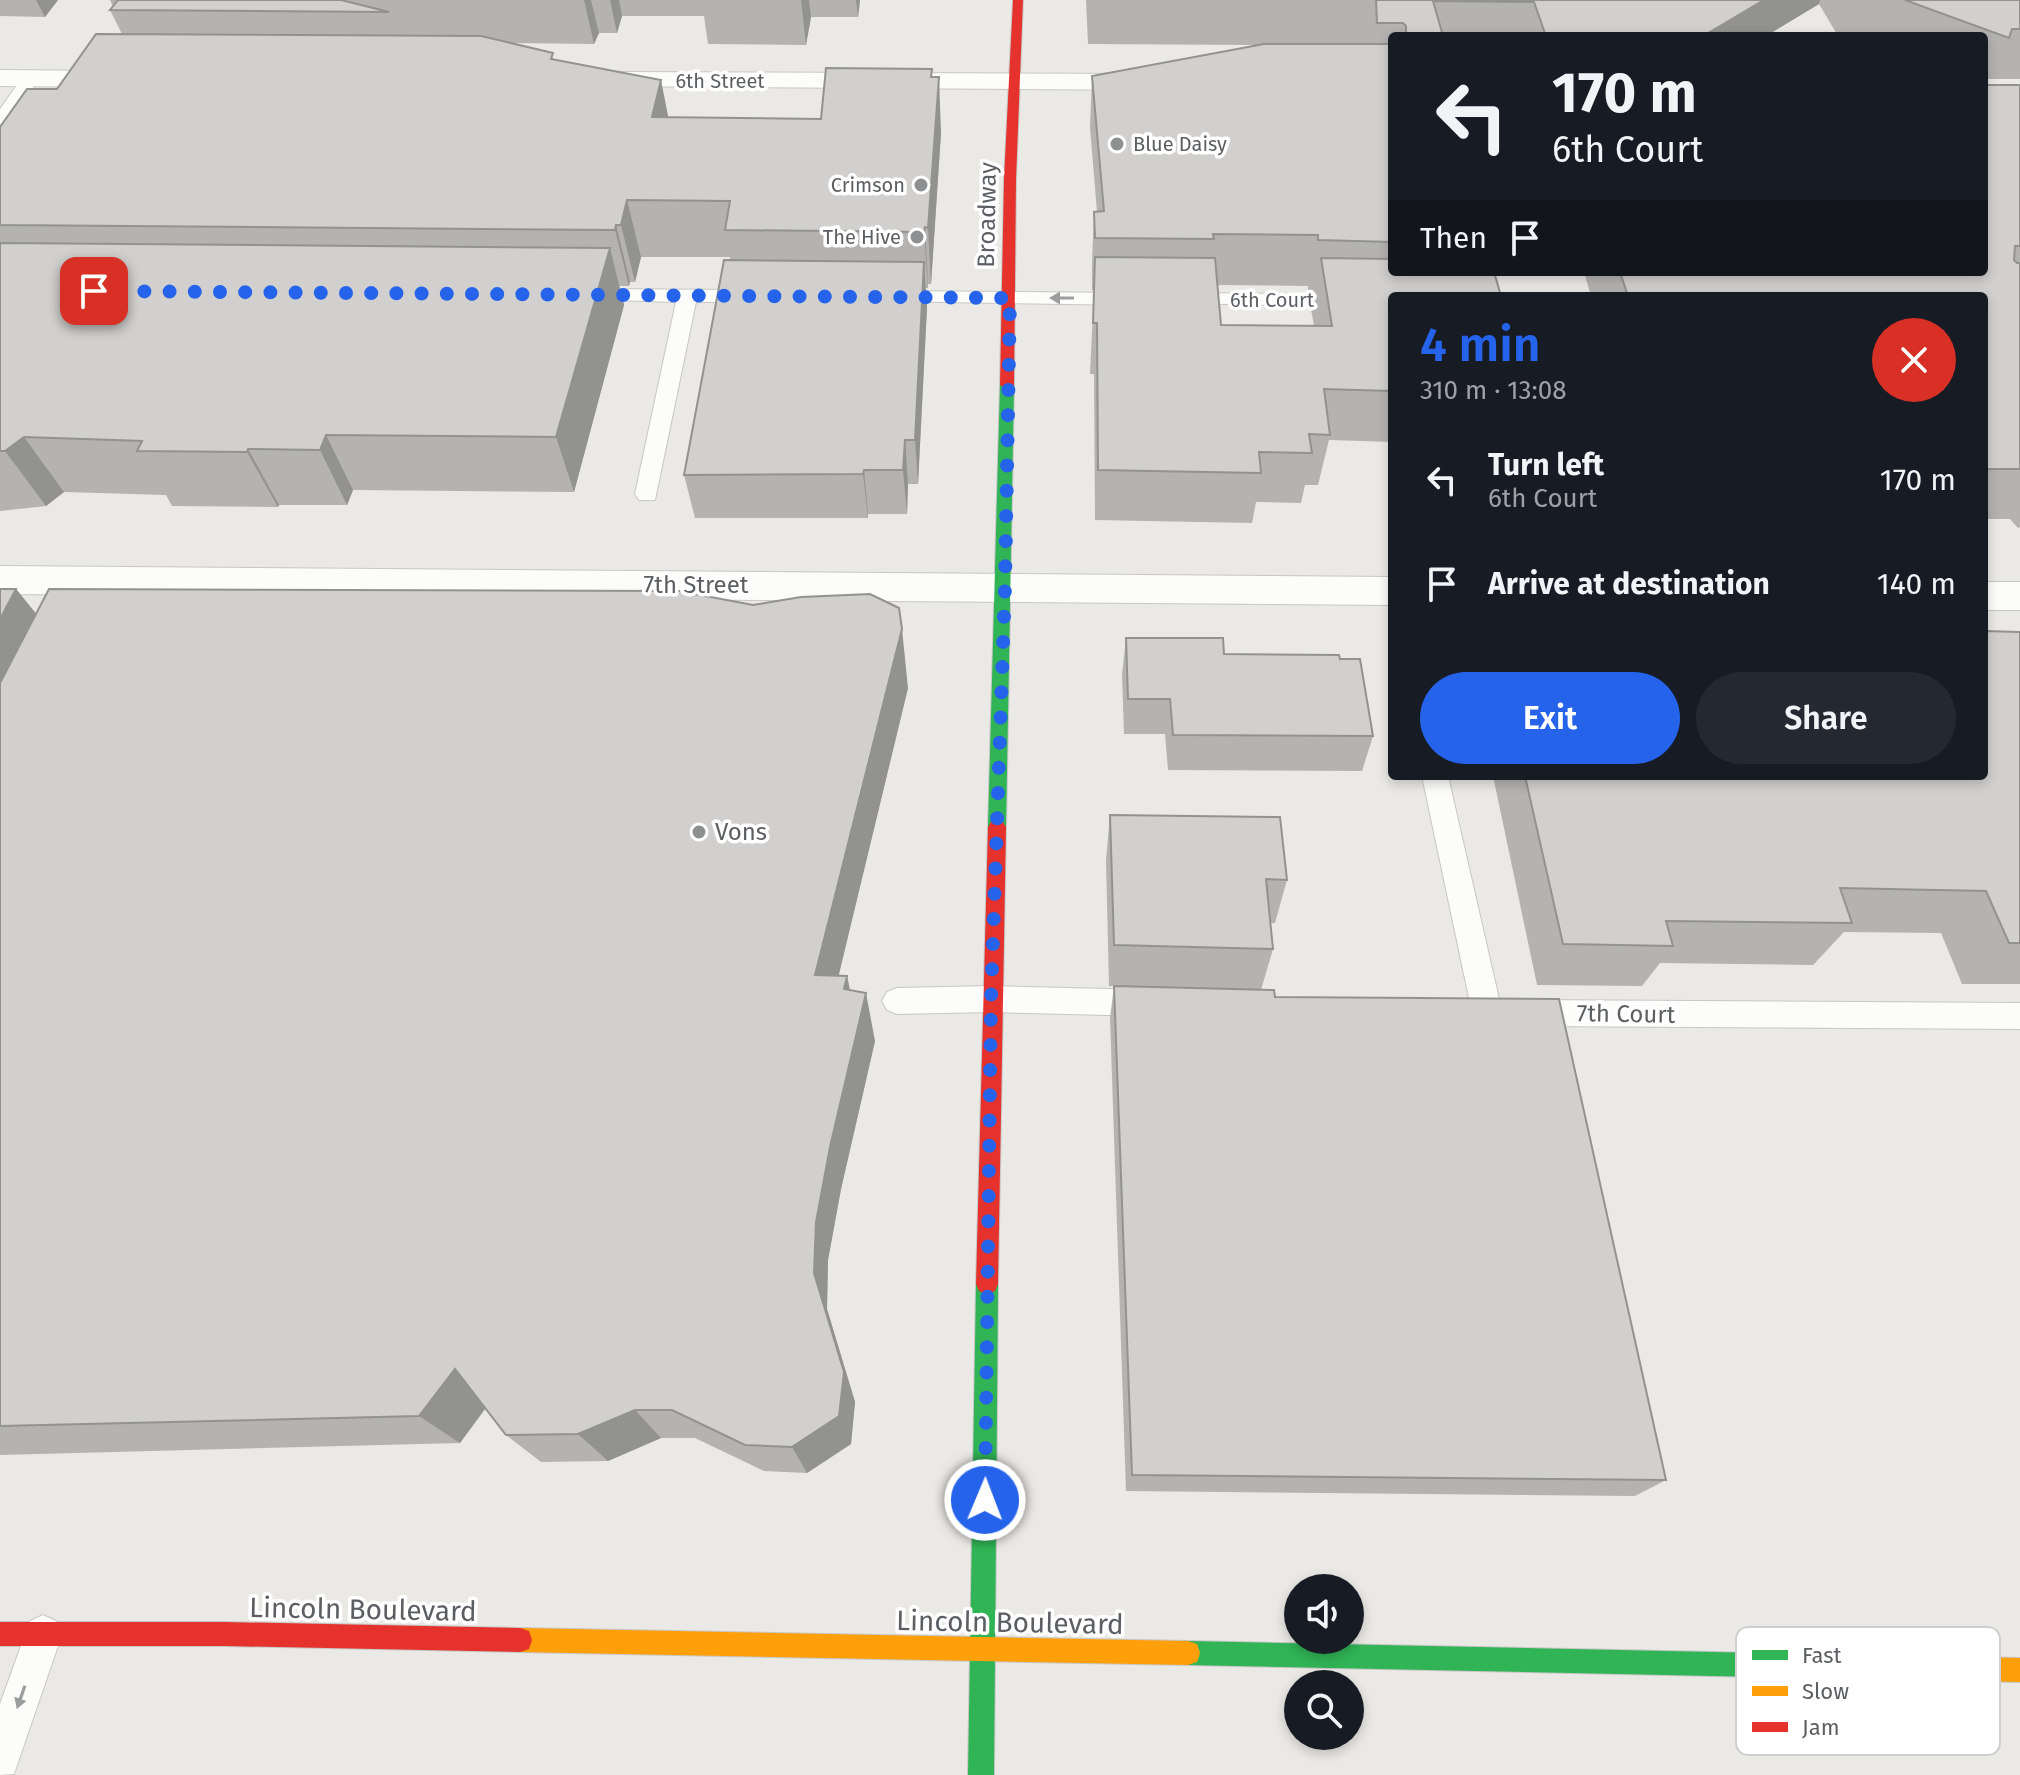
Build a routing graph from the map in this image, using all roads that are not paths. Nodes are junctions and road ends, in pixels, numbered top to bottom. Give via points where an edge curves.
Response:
1 (1018, 0) edge
2 (0, 78) edge
3 (30, 79) junction
4 (141, 79) edge
5 (571, 80) edge
6 (1016, 81) junction
7 (1178, 82) edge
8 (0, 122) edge
9 (559, 295) edge
10 (687, 296) junction
11 (782, 296) edge
12 (862, 297) edge
13 (1010, 298) junction
14 (1388, 301) edge
15 (647, 494) dead end
16 (0, 580) edge
17 (1005, 587) junction
18 (1388, 591) edge
19 (1988, 596) edge
20 (2020, 596) edge
21 (1436, 780) edge
22 (991, 999) junction
23 (897, 1001) dead end
24 (1175, 1004) edge
25 (1456, 1011) edge
26 (1487, 1012) junction
27 (2020, 1016) edge
28 (0, 1634) edge
29 (43, 1634) junction
30 (982, 1649) junction
31 (1736, 1664) edge
32 (2000, 1670) edge
33 (2020, 1670) edge
34 (0, 1760) edge
35 (981, 1775) edge

1 - 6 street, Broadway
2 - 3 street
3 - 4 street
3 - 8 lane
5 - 6 street, 6th Street
6 - 7 street, 6th Street
6 - 13 street, Broadway
9 - 10 lane
10 - 11 lane
10 - 15 lane
12 - 13 lane, 6th Court
14 -> 13 lane, 6th Court
13 - 17 street, Broadway
16 - 17 street, 7th Street via 108,592
17 - 18 street, 7th Street
17 - 22 street, Broadway
19 - 20 street
21 - 26 lane
22 - 23 lane
22 - 24 lane
22 - 30 street, Broadway
25 - 26 lane, 7th Court
26 - 27 lane, 7th Court
28 - 29 street, Lincoln Boulevard
29 - 30 street, Lincoln Boulevard
29 -> 34 lane
30 - 31 street, Lincoln Boulevard
30 - 35 street, Broadway
32 - 33 street, Lincoln Boulevard

